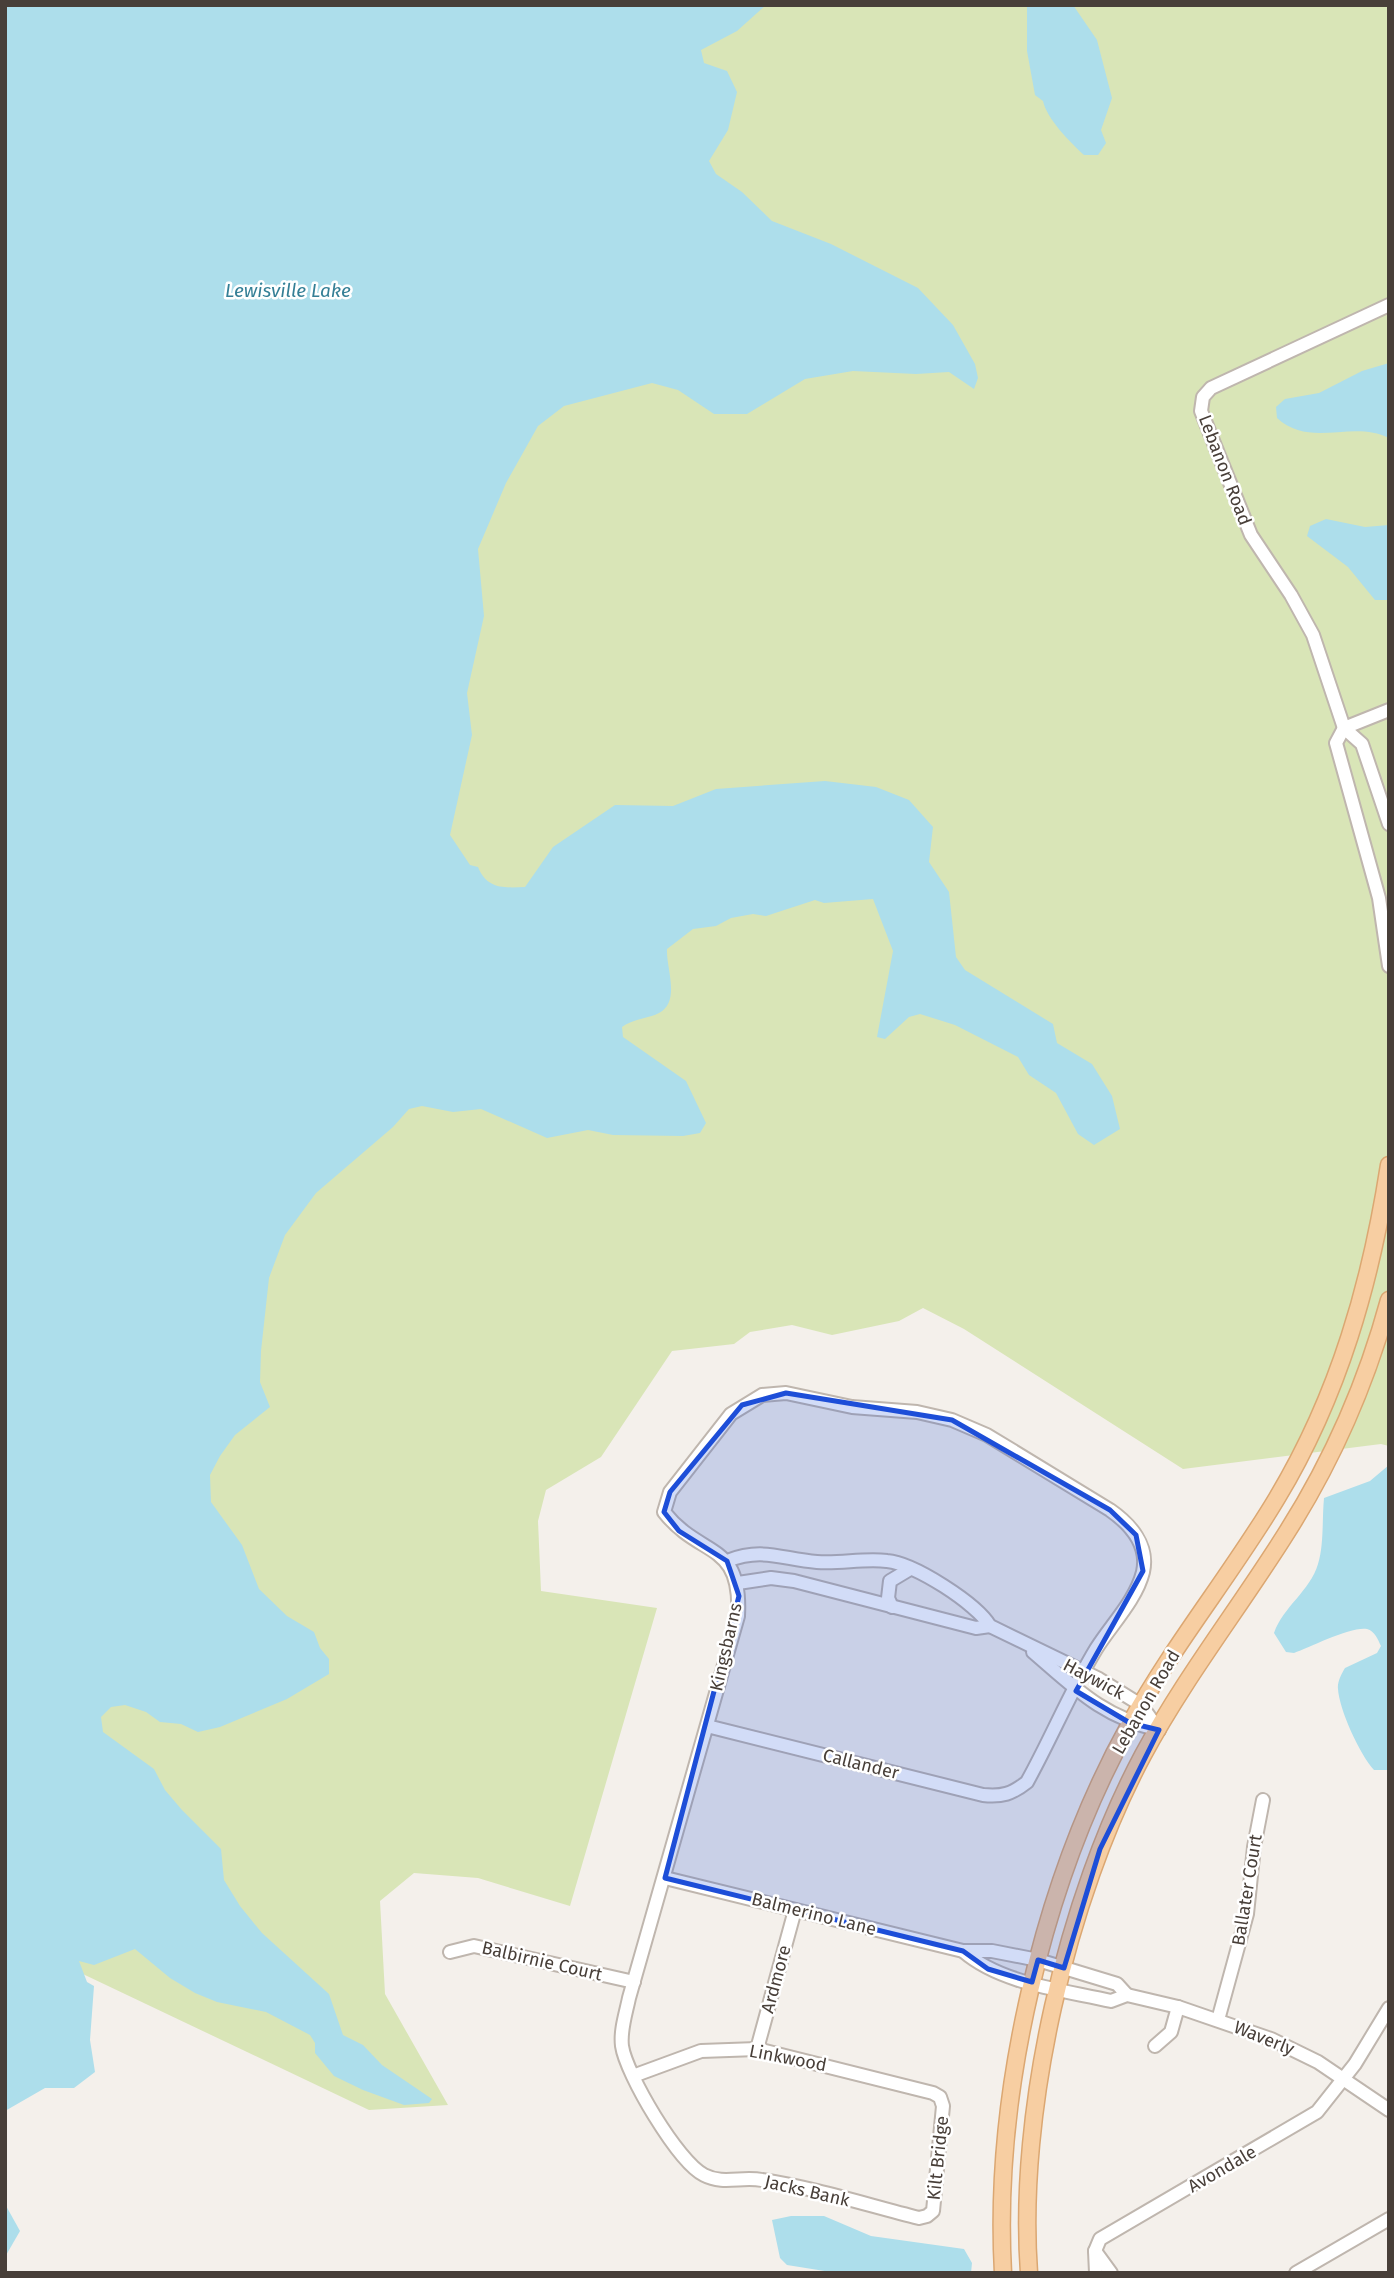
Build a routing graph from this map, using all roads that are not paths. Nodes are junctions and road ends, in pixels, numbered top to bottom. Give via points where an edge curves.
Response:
1 (1389, 305) edge
2 (1389, 710) edge
3 (1343, 728) junction
4 (1389, 824) edge
5 (1384, 897) edge
6 (1389, 966) edge
7 (1389, 1165) edge
8 (1389, 1300) edge
9 (804, 1560) junction
10 (727, 1561) junction
11 (910, 1569) junction
12 (738, 1583) junction
13 (801, 1583) junction
14 (892, 1607) junction
15 (990, 1626) junction
16 (1019, 1641) junction
17 (1085, 1671) junction
18 (1107, 1684) junction
19 (1073, 1689) junction
20 (1096, 1703) junction
21 (1142, 1705) junction
22 (1130, 1723) junction
23 (707, 1726) junction
24 (1158, 1730) junction
25 (1263, 1800) dead end
26 (665, 1878) junction
27 (795, 1910) junction
28 (963, 1951) junction
29 (450, 1952) dead end
30 (1038, 1960) junction
31 (1064, 1970) junction
32 (634, 1982) junction
33 (1032, 1982) junction
34 (1059, 1989) junction
35 (1127, 1995) junction
36 (1178, 2007) junction
37 (1389, 2008) edge
38 (1219, 2020) junction
39 (1155, 2046) dead end
40 (757, 2049) junction
41 (633, 2076) junction
42 (1344, 2079) junction
43 (941, 2099) joint
44 (1389, 2110) edge
45 (688, 2163) joint
46 (929, 2216) joint
47 (1389, 2219) edge
48 (1095, 2251) junction
49 (1003, 2273) edge
50 (1029, 2273) edge
51 (1096, 2273) edge
52 (1111, 2273) edge
53 (1296, 2273) edge

1 - 3 street, Lebanon Road via 1217,384 1206,391 1200,404 1245,523 1299,608 1318,648
2 - 3 street
3 - 4 street, Lebanon Road via 1363,744
3 - 5 street, Lebanon Road via 1336,743
5 - 6 street, Lebanon Road
7 - 21 main road, Lebanon Road via 1367,1281 1325,1404 1279,1495
8 - 24 main road, Lebanon Road via 1375,1350 1330,1456 1288,1532
9 - 10 street, Haywick via 751,1553
9 - 11 street, Haywick via 890,1561
9 - 13 street
10 - 12 street, Kingsbarns
10 - 17 street, Kingsbarns via 679,1531 664,1512 670,1492 731,1413 762,1395 786,1393 952,1420 1110,1510 1126,1522 1144,1553 1143,1572 1135,1590
11 - 14 street via 890,1581
11 - 15 street, Haywick via 984,1615
12 - 13 street, Haywick via 771,1578
12 - 23 street, Kingsbarns via 738,1616
13 - 14 street, Haywick
14 - 15 street, Haywick via 975,1628
15 - 16 street, Haywick
16 - 17 street, Haywick
16 - 19 street, Haywick
17 - 18 street, Haywick
17 - 19 street
18 - 20 street
18 - 21 street, Haywick
19 - 20 street, Haywick
19 - 23 street, Callander via 1027,1782 999,1797
20 - 22 street, Haywick
21 - 22 main road, Lebanon Road
21 - 24 street, Haywick
22 - 24 street, Haywick
22 - 30 main road, Lebanon Road via 1076,1842
23 - 26 street, Kingsbarns
24 - 31 main road, Lebanon Road via 1100,1849
25 - 38 street, Ballater Court via 1245,1926
26 - 27 street, Balmerino Lane
26 - 32 street, Kingsbarns
27 - 28 street, Balmerino Lane
27 - 40 street, Ardmore
28 - 30 street, Balmerino Lane
28 - 33 street, Balmerino Lane via 988,1969
29 - 32 street, Balbirnie Court via 474,1946
30 - 31 street, Balmerino Lane
30 - 33 main road, Lebanon Road
31 - 34 main road, Lebanon Road
31 - 35 street, Waverly via 1117,1983
32 - 41 street, Kingsbarns via 622,2042
33 - 34 street, Balmerino Lane
33 - 49 main road, Lebanon Road via 1009,2117
34 - 35 street, Waverly via 1111,2001
34 - 50 main road, Lebanon Road via 1045,2043 1033,2124 1028,2178
35 - 36 street, Waverly
36 - 38 street, Waverly
36 - 39 street via 1171,2032
37 - 42 street, Avondale
38 - 42 street, Waverly via 1280,2043
40 - 41 street, Linkwood via 701,2051
40 - 43 street, Linkwood via 930,2092
41 - 45 street, Kingsbarns
42 - 44 street, Waverly
42 - 48 street, Avondale via 1325,2105 1301,2123 1100,2239
43 - 46 street, Kilt Bridge via 934,2203
45 - 46 street, Jacks Bank via 717,2180 764,2180 919,2218
47 - 53 street
48 - 51 street
48 - 52 street

